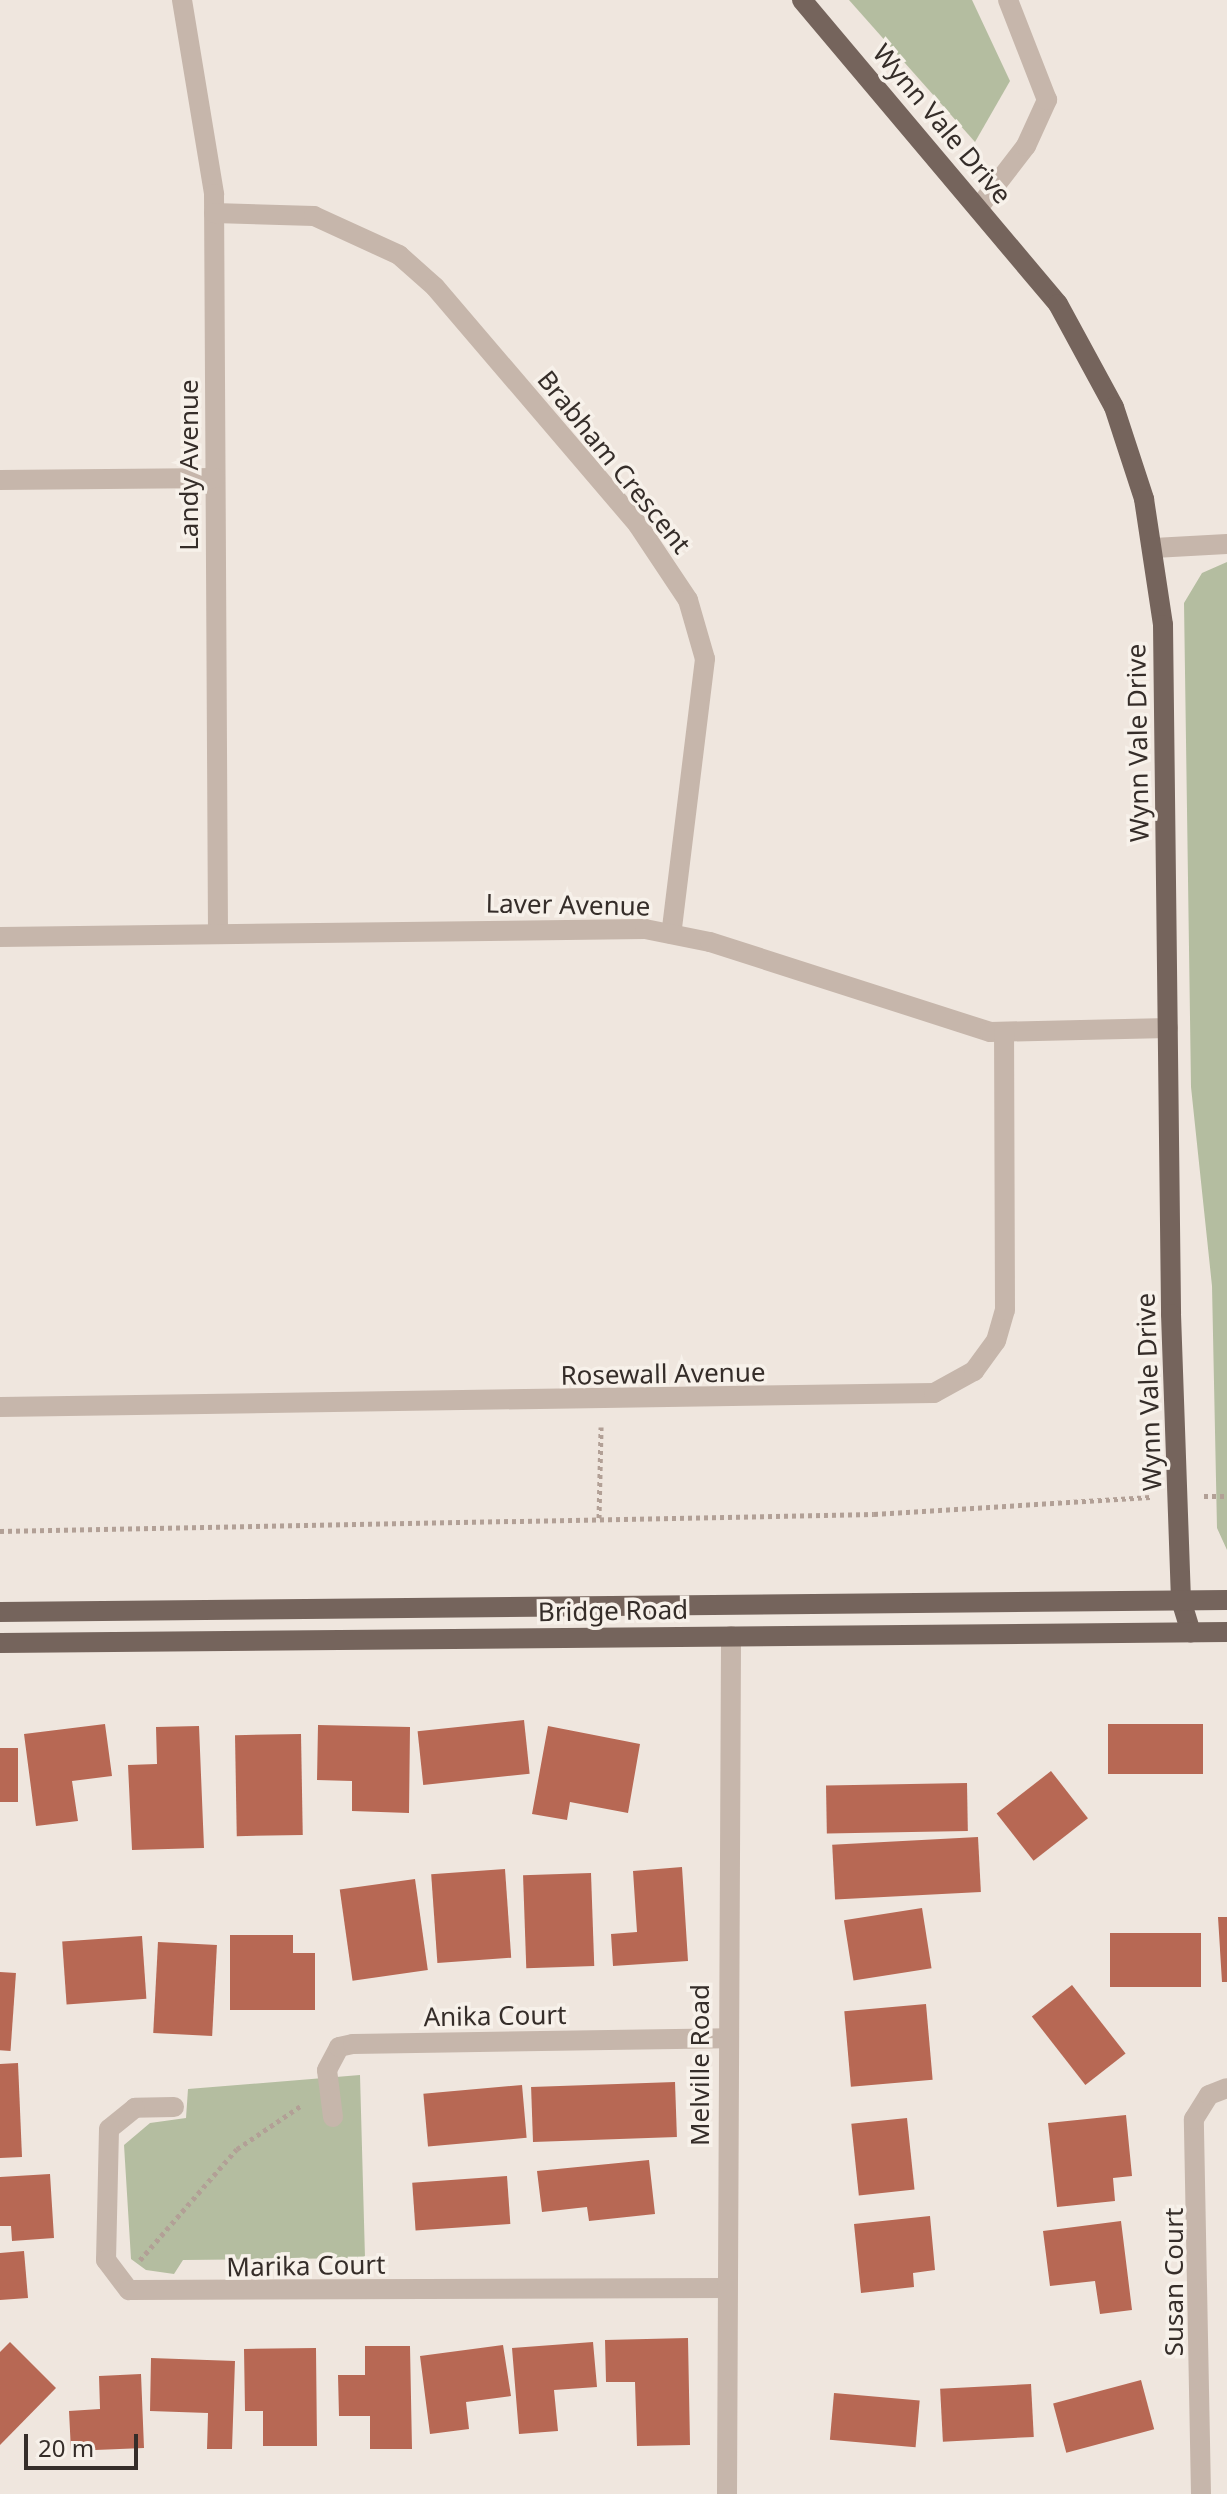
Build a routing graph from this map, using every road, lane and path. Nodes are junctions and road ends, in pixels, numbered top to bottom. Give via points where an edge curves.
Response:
1 (182, 0) edge
2 (802, 0) edge
3 (1008, 0) edge
4 (979, 207) junction
5 (214, 213) junction
6 (215, 478) junction
7 (0, 480) edge
8 (1227, 544) edge
9 (1154, 548) junction
10 (218, 933) junction
11 (671, 934) junction
12 (0, 937) edge
13 (1168, 1028) junction
14 (1004, 1032) junction
15 (0, 1407) edge
16 (601, 1424) dead end
17 (1178, 1497) junction
18 (599, 1518) junction
19 (0, 1531) edge
20 (1181, 1600) junction
21 (1227, 1600) edge
22 (721, 1605) junction
23 (0, 1612) edge
24 (1191, 1632) junction
25 (1227, 1632) edge
26 (731, 1636) junction
27 (0, 1643) edge
28 (726, 2038) junction
29 (1227, 2088) edge
30 (330, 2093) junction
31 (174, 2107) dead end
32 (333, 2117) dead end
33 (121, 2282) junction
34 (727, 2288) junction
35 (727, 2494) edge
36 (1201, 2494) edge

1 - 5 street, Landy Avenue
2 - 4 main road, Wynn Vale Drive
3 - 4 street via 1047,100 1026,146
4 - 9 main road, Wynn Vale Drive via 1058,304 1098,371
5 - 6 street, Landy Avenue
5 - 11 street, Brabham Crescent via 314,216 399,255 435,287 638,525 688,600 705,659
6 - 7 street
6 - 10 street, Landy Avenue
8 - 9 street
9 - 13 main road, Wynn Vale Drive via 1163,625
10 - 11 street, Laver Avenue
10 - 12 street, Laver Avenue
11 - 14 street, Laver Avenue
13 - 14 street, Laver Avenue
13 - 17 main road, Wynn Vale Drive
14 - 15 street, Rosewall Avenue via 1005,1310 996,1341 974,1371 934,1393
16 - 18 path
17 - 18 path via 874,1514
17 - 20 main road, Wynn Vale Drive
18 - 19 path
20 - 21 main road, Bridge Road
20 - 22 main road, Bridge Road
20 - 24 main road, Wynn Vale Drive
22 - 23 main road, Bridge Road
22 - 26 main road
24 - 25 main road, Bridge Road
24 - 26 main road, Bridge Road
26 - 27 main road, Bridge Road
26 - 28 street, Melville Road
28 - 30 street, Anika Court via 353,2044 332,2056
28 - 34 street, Melville Road
29 - 36 street, Susan Court via 1209,2095 1194,2119
30 - 32 street, Anika Court
30 - 33 path via 288,2111 237,2149
31 - 33 street via 135,2108 109,2129 106,2260
33 - 34 street, Marika Court via 148,2293
34 - 35 street, Melville Road

